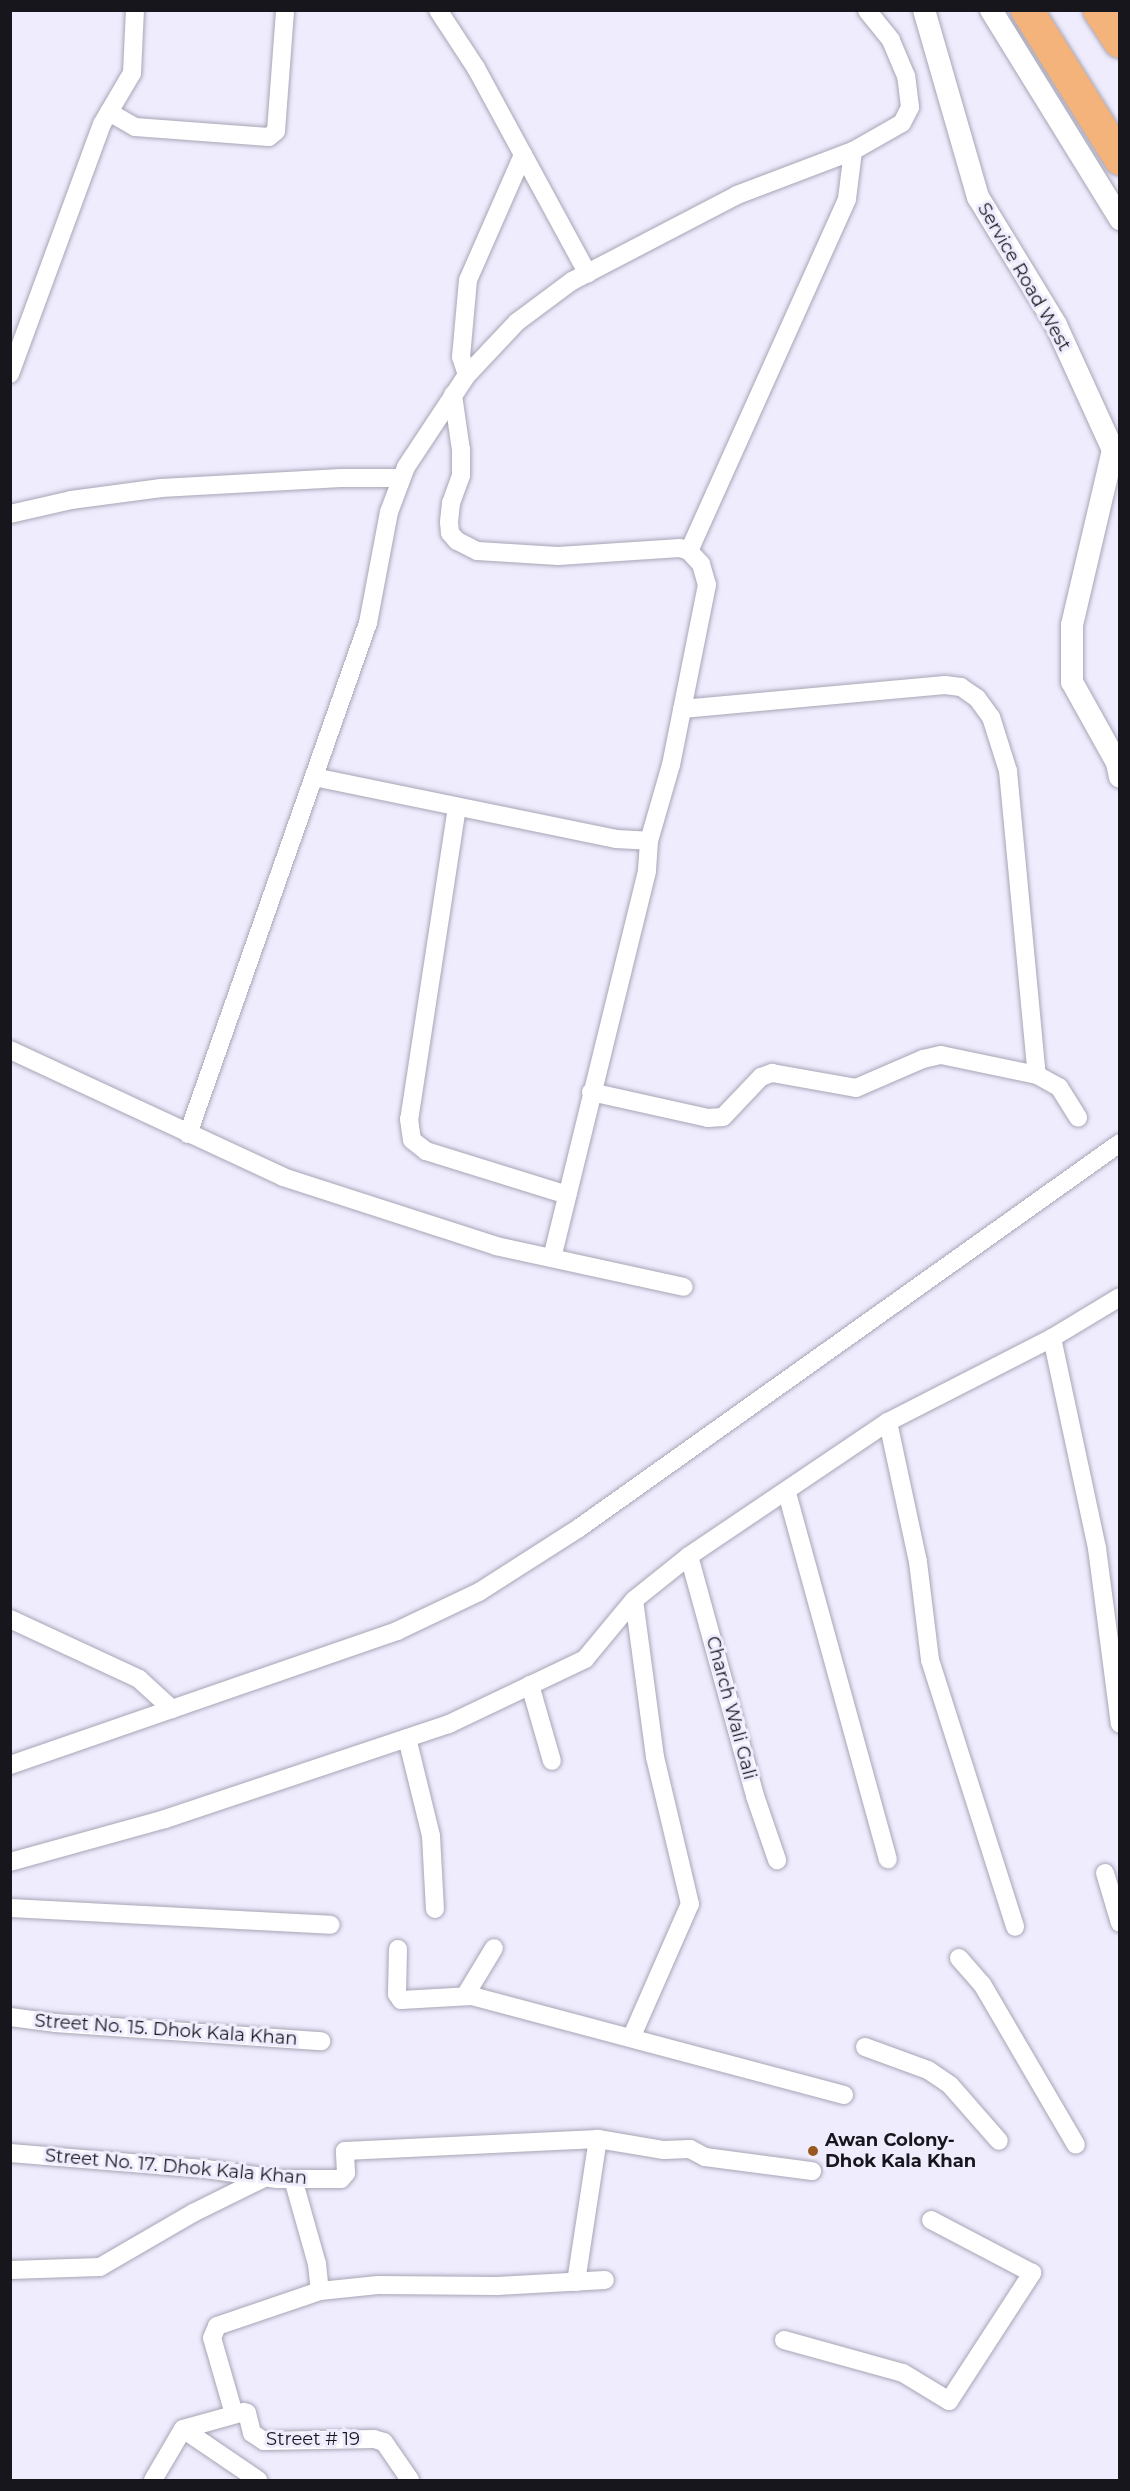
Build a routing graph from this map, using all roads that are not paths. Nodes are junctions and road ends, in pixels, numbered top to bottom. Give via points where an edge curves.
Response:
1 (135, 10) edge
2 (285, 10) edge
3 (438, 10) edge
4 (867, 10) edge
5 (924, 10) edge
6 (991, 10) edge
7 (1028, 10) edge
8 (1100, 10) edge
9 (1119, 42) edge
10 (109, 112) junction
11 (853, 151) junction
12 (523, 155) junction
13 (1119, 159) edge
14 (1119, 219) edge
15 (588, 274) junction
16 (10, 374) edge
17 (467, 375) junction
18 (453, 395) junction
19 (401, 478) junction
20 (10, 514) edge
21 (689, 551) junction
22 (682, 709) junction
23 (314, 777) junction
24 (1119, 777) edge
25 (457, 807) junction
26 (649, 841) junction
27 (10, 1050) edge
28 (1037, 1075) junction
29 (591, 1092) junction
30 (1078, 1117) dead end
31 (188, 1134) junction
32 (1119, 1143) edge
33 (567, 1195) junction
34 (552, 1258) junction
35 (684, 1287) dead end
36 (1119, 1297) edge
37 (1052, 1338) junction
38 (888, 1422) junction
39 (787, 1493) junction
40 (689, 1556) junction
41 (634, 1600) junction
42 (10, 1619) edge
43 (530, 1685) junction
44 (172, 1709) junction
45 (1119, 1724) edge
46 (407, 1738) junction
47 (552, 1761) dead end
48 (10, 1765) edge
49 (888, 1859) dead end
50 (777, 1860) dead end
51 (10, 1862) edge
52 (1105, 1873) dead end
53 (10, 1908) edge
54 (435, 1909) dead end
55 (1119, 1923) edge
56 (331, 1925) dead end
57 (1015, 1927) dead end
58 (494, 1948) dead end
59 (398, 1949) dead end
60 (959, 1958) dead end
61 (465, 1996) junction
62 (10, 2016) edge
63 (632, 2037) junction
64 (321, 2041) dead end
65 (865, 2047) dead end
66 (844, 2095) dead end
67 (598, 2139) junction
68 (999, 2141) dead end
69 (1076, 2145) dead end
70 (10, 2153) edge
71 (812, 2171) dead end
72 (266, 2177) junction
73 (292, 2179) junction
74 (932, 2220) dead end
75 (10, 2270) edge
76 (605, 2280) dead end
77 (576, 2282) junction
78 (320, 2291) junction
79 (784, 2340) dead end
80 (234, 2414) junction
81 (183, 2428) junction
82 (153, 2481) edge
83 (258, 2481) edge
84 (410, 2481) edge

1 - 10 street via 132,73
2 - 10 street via 276,131 269,137 135,127
3 - 12 street via 476,68
4 - 11 street via 891,40 906,76 910,107 902,123
5 - 24 street, Service Road West via 978,197 1056,325 1113,450 1072,625 1072,682 1117,763
6 - 14 street
7 - 13 highway
8 - 9 highway
10 - 16 street
11 - 15 street via 737,195
11 - 21 street via 847,199
12 - 15 street
12 - 17 street via 468,280 461,357
15 - 17 street via 517,322
17 - 18 street
18 - 19 street
18 - 21 street via 461,475 449,522 450,533 457,541 477,551 558,556 668,548
19 - 20 street via 161,488 71,500
19 - 23 street via 389,512 368,623
21 - 22 street via 701,564 707,585
22 - 26 street
22 - 28 street via 945,685 961,687 977,698 991,717 1008,771
23 - 25 street
23 - 31 street
25 - 26 street via 616,839
25 - 33 street via 409,1119 412,1140 426,1151
26 - 29 street via 647,870
27 - 31 street
28 - 29 street via 941,1055 856,1088 772,1072 761,1077 723,1117 708,1118
28 - 30 street via 1059,1087
29 - 33 street
31 - 34 street via 283,1177 376,1209 496,1246
32 - 44 street via 579,1528 479,1592 397,1631
33 - 34 street
34 - 35 street
36 - 37 street
37 - 38 street
37 - 45 street via 1097,1548
38 - 39 street
38 - 57 street via 918,1562 930,1660
39 - 40 street
39 - 49 street
40 - 41 street
40 - 50 street, Charch Wali Gali via 755,1796
41 - 43 street via 585,1659
41 - 63 street via 655,1757 690,1904
42 - 44 street via 139,1679
43 - 46 street via 449,1724
43 - 47 street
44 - 48 street
46 - 51 street via 165,1819
46 - 54 street via 430,1836
52 - 55 street
53 - 56 street
58 - 61 street
59 - 61 street via 397,1997
60 - 69 street via 982,1984
61 - 63 street
62 - 64 street, Street No. 15. Dhok Kala Khan via 55,2023
63 - 66 street
65 - 68 street via 928,2070 950,2085
67 - 71 street, Street No. 17. Dhok Kala Khan via 664,2150 690,2149 705,2157
67 - 73 street, Street No. 17. Dhok Kala Khan via 345,2151 345,2178
67 - 77 street
70 - 72 street, Street No. 17. Dhok Kala Khan
72 - 73 street, Street No. 17. Dhok Kala Khan
72 - 75 street via 193,2213 100,2267
73 - 78 street via 317,2264
74 - 79 street via 1032,2273 949,2401 903,2373
76 - 77 street
77 - 78 street via 378,2285
78 - 80 street via 212,2331
80 - 81 street
80 - 84 street, Street # 19 via 248,2414 252,2433 264,2441 384,2442
81 - 82 street
81 - 83 street

